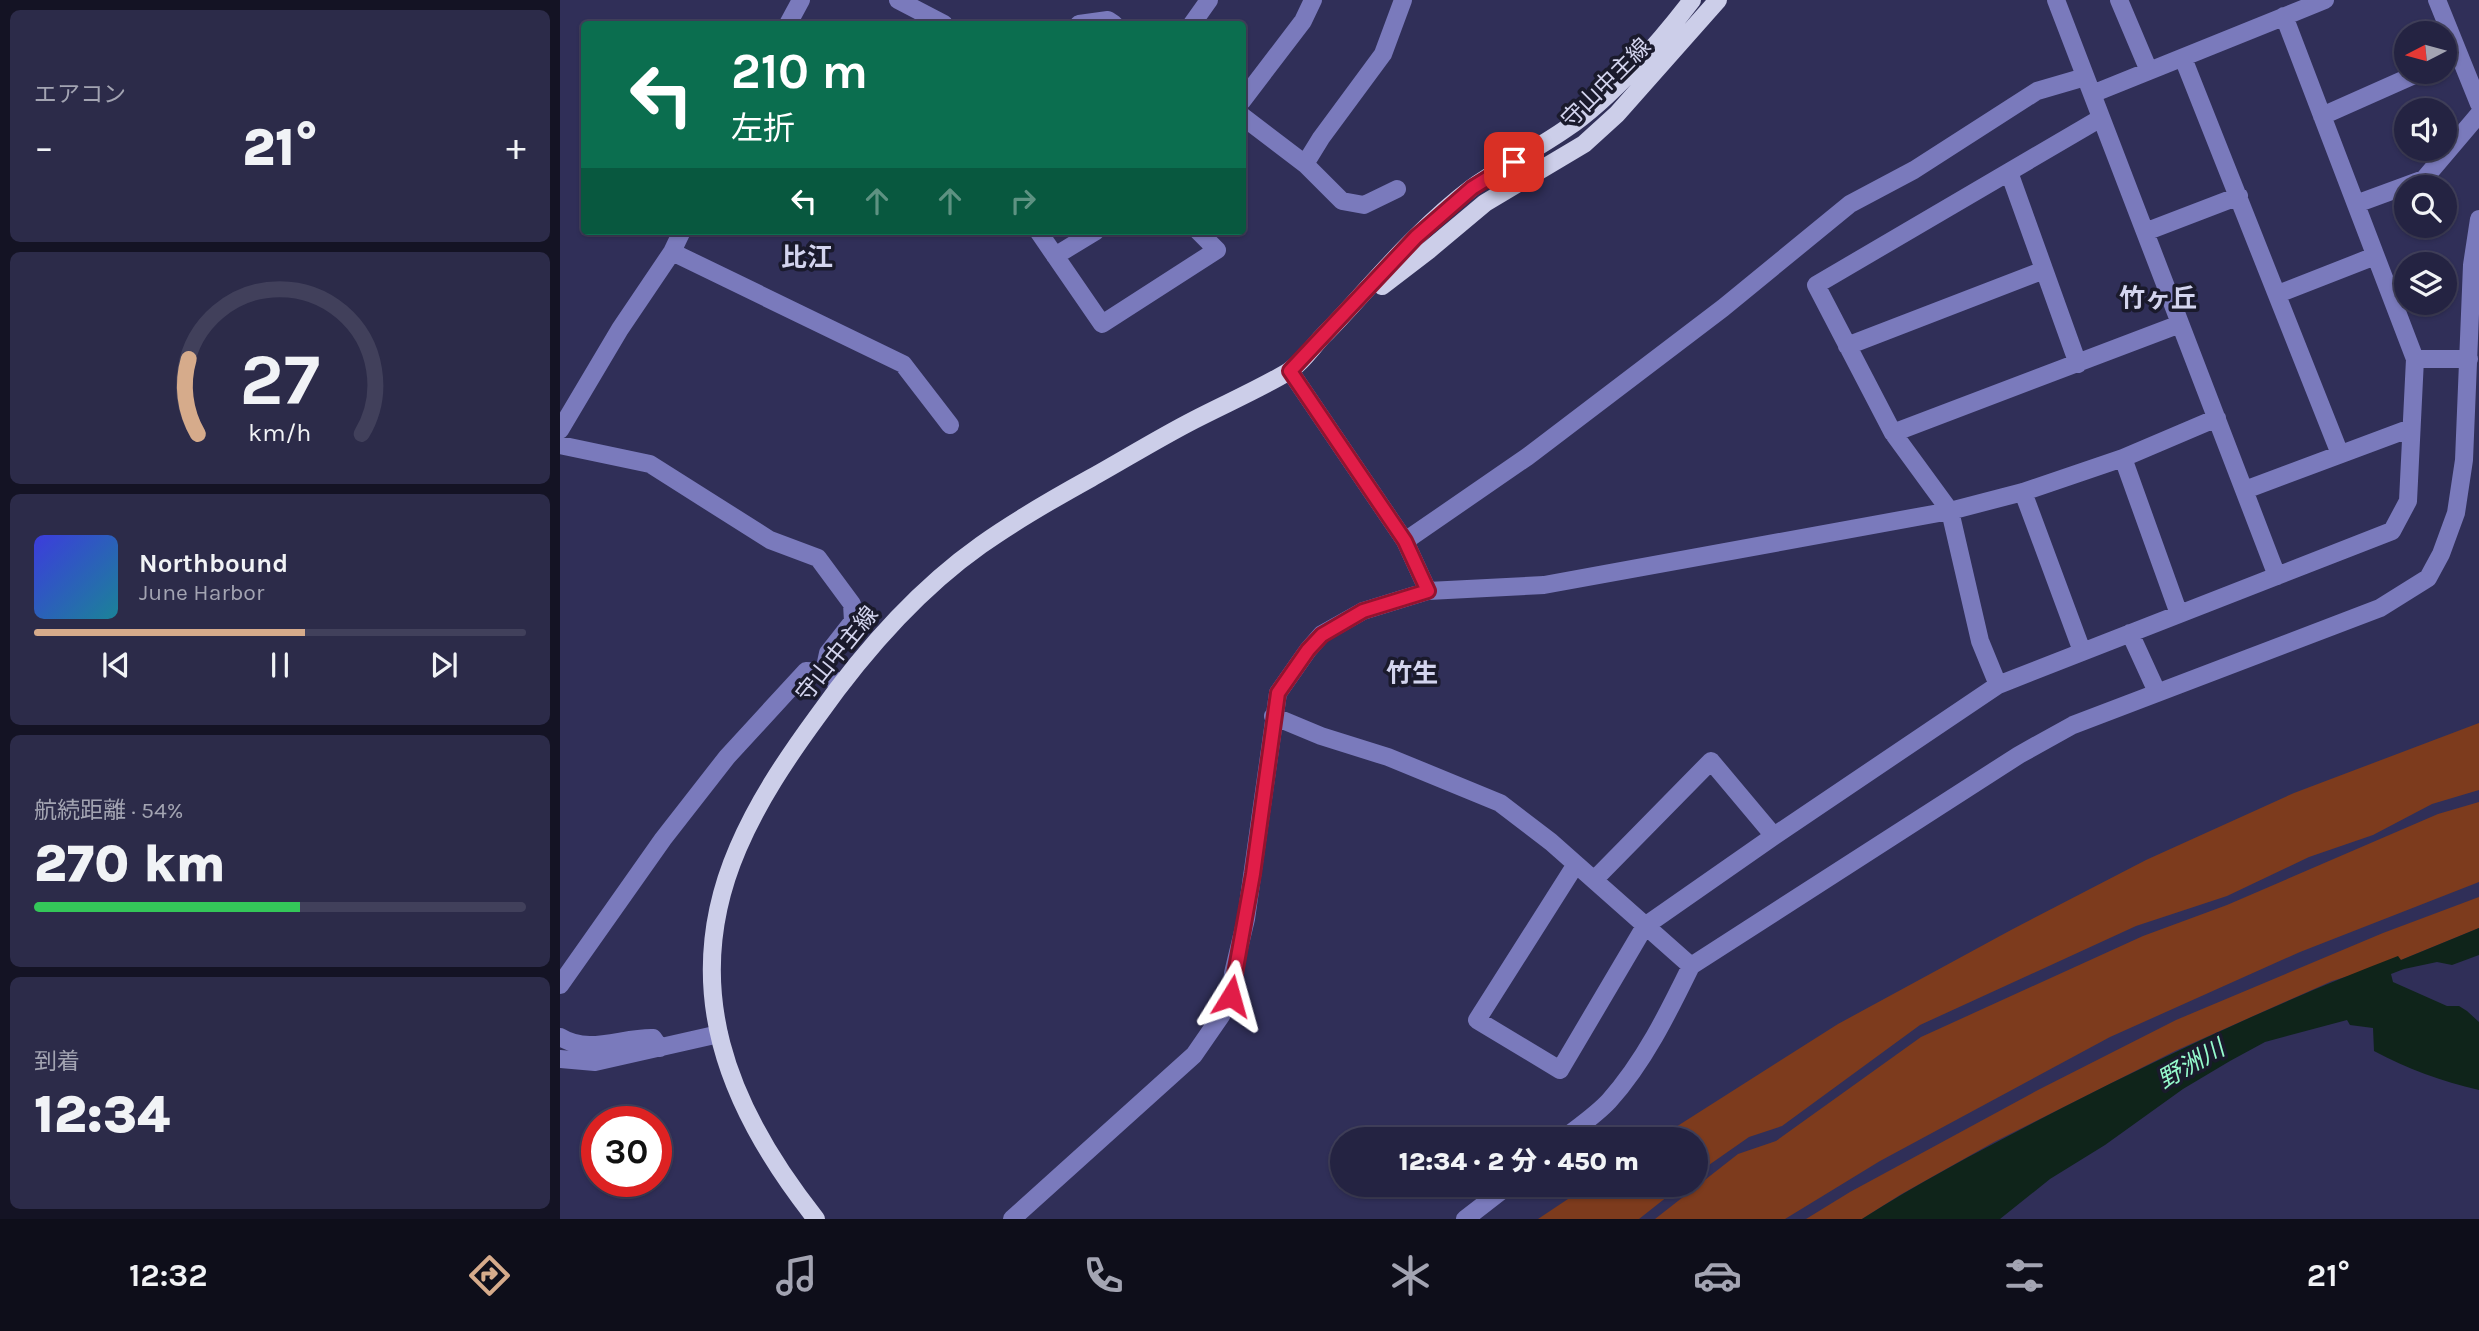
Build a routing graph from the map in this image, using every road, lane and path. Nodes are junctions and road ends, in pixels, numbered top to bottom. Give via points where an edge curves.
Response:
1 (801, 0) edge
2 (898, 0) edge
3 (1209, 0) edge
4 (1312, 0) edge
5 (1403, 0) edge
6 (1692, 0) edge
7 (1718, 0) edge
8 (2056, 0) edge
9 (2119, 0) edge
10 (2325, 0) edge
11 (2437, 0) edge
12 (2284, 16) junction
13 (790, 21) edge
14 (938, 21) edge
15 (1194, 21) edge
16 (2442, 21) edge
17 (2183, 58) junction
18 (2457, 67) edge
19 (2149, 71) junction
20 (2085, 77) junction
21 (2394, 84) edge
22 (2092, 94) junction
23 (1246, 96) edge
24 (2479, 104) edge
25 (2479, 114) edge
26 (2322, 116) junction
27 (2101, 118) junction
28 (1246, 119) edge
29 (1305, 164) junction
30 (2009, 172) junction
31 (1397, 189) dead end
32 (2239, 196) junction
33 (2356, 204) junction
34 (2479, 219) edge
35 (2145, 232) junction
36 (680, 235) edge
37 (1041, 235) edge
38 (1089, 235) edge
39 (1202, 235) edge
40 (672, 252) junction
41 (1055, 256) junction
42 (2375, 256) junction
43 (2044, 270) junction
44 (2278, 294) junction
45 (1348, 311) junction
46 (2180, 324) junction
47 (1847, 346) junction
48 (2414, 359) junction
49 (2469, 359) junction
50 (2078, 364) junction
51 (1290, 371) junction
52 (567, 400) edge
53 (2217, 418) junction
54 (950, 425) dead end
55 (2411, 428) junction
56 (560, 430) edge
57 (1893, 433) junction
58 (560, 445) edge
59 (2340, 454) junction
60 (2123, 458) junction
61 (2245, 490) junction
62 (2023, 492) junction
63 (1950, 511) junction
64 (1405, 541) junction
65 (2277, 576) junction
66 (1428, 591) junction
67 (2179, 614) junction
68 (2130, 633) junction
69 (2082, 651) junction
70 (824, 672) junction
71 (840, 685) junction
72 (1998, 685) junction
73 (2157, 692) junction
74 (1273, 716) junction
75 (1774, 836) junction
76 (1576, 864) junction
77 (1594, 880) junction
78 (1645, 926) junction
79 (1691, 967) junction
80 (560, 985) edge
81 (719, 1034) junction
82 (560, 1037) edge
83 (660, 1048) junction
84 (560, 1059) edge
85 (1578, 1127) edge
86 (1493, 1197) edge
87 (816, 1219) edge
88 (1012, 1219) edge
89 (1465, 1219) edge

1 - 13 street
2 - 14 street
3 - 15 street
4 - 23 street via 1303,21
5 - 29 street via 1383,54
6 - 45 main road, 守山中主線 via 1666,34 1602,99 1571,126 1472,188 1416,237
7 - 45 main road, 守山中主線 via 1584,144 1485,203
8 - 20 street
9 - 19 street
10 - 12 street
11 - 16 street
12 - 17 street
12 - 26 street
17 - 19 street
17 - 32 street
18 - 24 street
19 - 22 street
20 - 22 street
20 - 64 street via 2037,91 1914,170 1850,204 1723,308 1527,457
21 - 26 street
22 - 27 street
25 - 33 street via 2424,179
26 - 33 street
27 - 30 street
27 - 35 street
28 - 29 street
29 - 31 street via 1342,201 1364,205
30 - 43 street
30 - 47 street via 1816,285
32 - 35 street
32 - 44 street
33 - 42 street
34 - 49 street via 2472,265
35 - 46 street
36 - 40 street
37 - 41 street
38 - 41 street
39 - 41 street via 1217,250 1102,324
40 - 52 street
40 - 54 street via 903,364
42 - 44 street
42 - 48 street
43 - 47 street
43 - 50 street
44 - 59 street
45 - 51 main road, 守山中主線
46 - 50 street
46 - 53 street
47 - 57 street
48 - 49 street
48 - 55 street
49 - 73 street via 2464,460 2456,513 2428,578 2380,608
50 - 57 street
51 - 64 street
51 - 71 main road, 守山中主線 via 1192,421 984,543 909,606
52 - 56 street
53 - 60 street
53 - 61 street
55 - 59 street
55 - 65 street via 2408,501 2392,531
57 - 63 street
58 - 70 street via 650,464 770,540 818,558 852,604 853,621 828,653
59 - 61 street
60 - 62 street
60 - 67 street
61 - 65 street
62 - 63 street
62 - 69 street
63 - 66 street via 1544,585
63 - 72 street via 1980,641
64 - 66 street
65 - 67 street
66 - 74 street via 1363,611 1322,635 1278,693
67 - 68 street
68 - 69 street
68 - 73 street
69 - 72 street
70 - 71 street
70 - 80 street via 806,671 727,757
71 - 81 main road, 守山中主線 via 774,779 736,852 713,953 712,993
72 - 75 street
73 - 79 street via 2073,724 2019,755
74 - 76 street via 1500,803
74 - 88 street via 1245,919 1231,996 1221,1016 1194,1055
75 - 77 street via 1711,761
75 - 78 street
76 - 77 street
76 - 78 street via 1476,1020 1560,1070
77 - 78 street
78 - 79 street
79 - 85 street via 1627,1079
81 - 83 street
81 - 87 main road, 守山中主線 via 726,1065 754,1129
82 - 83 street via 595,1046 634,1037 653,1038
83 - 84 street via 595,1062
86 - 89 street

